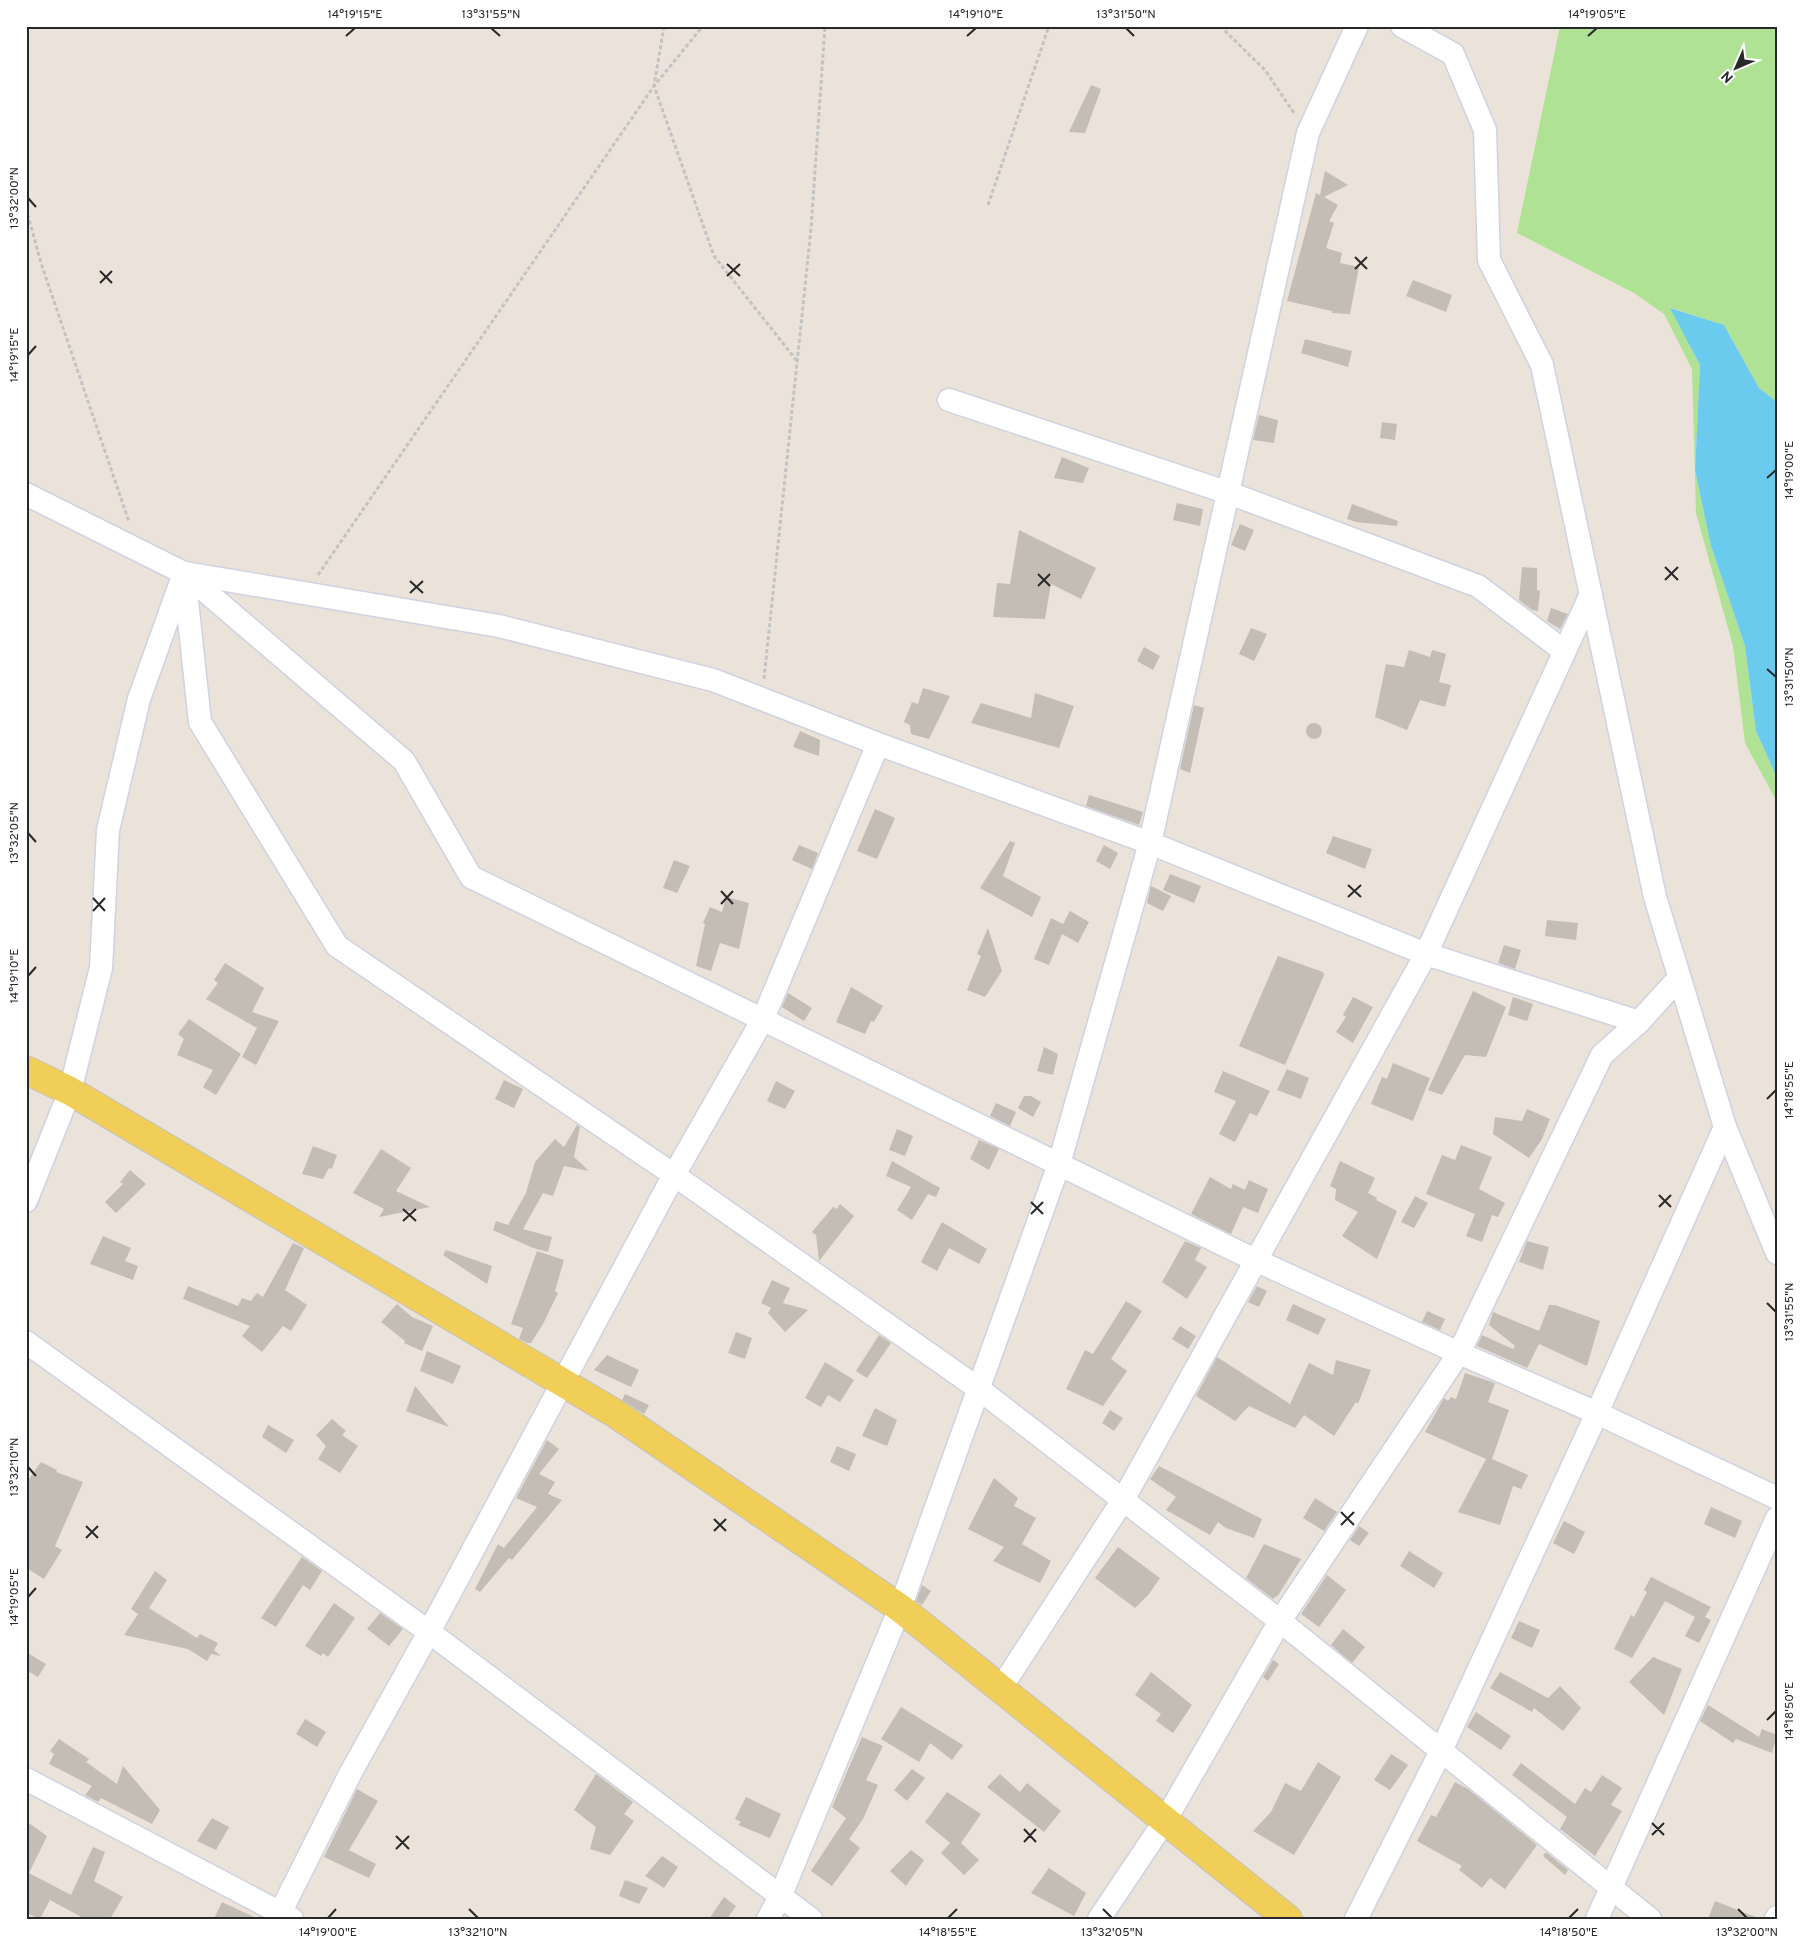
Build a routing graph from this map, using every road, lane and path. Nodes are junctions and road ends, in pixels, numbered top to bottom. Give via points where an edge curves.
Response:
1 (664, 26) edge
2 (703, 26) edge
3 (825, 26) edge
4 (1048, 26) edge
5 (1220, 26) edge
6 (1357, 26) edge
7 (1402, 26) edge
8 (654, 86) junction
9 (1308, 133) junction
10 (988, 205) dead end
11 (26, 208) edge
12 (797, 361) junction
13 (949, 400) dead end
14 (1229, 493) junction
15 (26, 494) edge
16 (139, 551) junction
17 (184, 573) junction
18 (305, 594) junction
19 (1590, 594) junction
20 (1564, 651) junction
21 (762, 700) junction
22 (878, 744) junction
23 (1150, 843) junction
24 (1426, 954) junction
25 (1679, 978) junction
26 (763, 1019) junction
27 (1639, 1022) junction
28 (26, 1070) edge
29 (70, 1091) junction
30 (1725, 1127) junction
31 (1059, 1164) junction
32 (674, 1175) junction
33 (26, 1201) edge
34 (1777, 1253) edge
35 (1255, 1260) junction
36 (26, 1342) edge
37 (1459, 1353) junction
38 (563, 1383) junction
39 (979, 1389) junction
40 (1597, 1413) junction
41 (1777, 1498) edge
42 (1123, 1500) junction
43 (1777, 1518) edge
44 (900, 1608) junction
45 (1280, 1621) junction
46 (429, 1632) junction
47 (1001, 1688) junction
48 (1441, 1750) junction
49 (26, 1779) edge
50 (1166, 1819) junction
51 (1612, 1887) junction
52 (780, 1897) junction
53 (283, 1917) edge
54 (768, 1919) edge
55 (811, 1919) edge
56 (1099, 1919) edge
57 (1288, 1919) edge
58 (1356, 1919) edge
59 (1597, 1919) edge
60 (1650, 1919) edge

1 - 8 path
2 - 8 path
3 - 12 path via 811,229
4 - 10 path
5 - 9 path via 1265,70
6 - 9 street
7 - 19 street via 1453,54 1485,130 1489,260 1542,365
8 - 12 path via 714,256
8 - 18 path
9 - 14 street
11 - 16 path via 41,263
12 - 21 path
13 - 14 street
14 - 20 street via 1478,586
14 - 23 street
15 - 16 street
16 - 17 street
17 - 18 street
17 - 26 street via 404,762 471,877
17 - 29 street via 139,699 108,830 101,968
17 - 32 street via 200,722 337,946
18 - 21 street via 499,626 713,680
19 - 20 street
19 - 25 street via 1655,897
20 - 24 street
21 - 22 street
22 - 23 street
22 - 26 street
23 - 24 street
23 - 31 street
24 - 27 street
24 - 35 street
25 - 27 street
25 - 30 street
26 - 31 street
26 - 32 street
27 - 37 street via 1602,1055
28 - 29 main road
29 - 33 street
29 - 38 main road
30 - 34 street
30 - 40 street
31 - 35 street
31 - 39 street
32 - 38 street
32 - 39 street
35 - 37 street
35 - 42 street
36 - 46 street
37 - 40 street
37 - 45 street
38 - 44 main road via 616,1414
38 - 46 street
39 - 42 street
39 - 44 street
40 - 41 street
40 - 48 street
42 - 45 street
42 - 47 street
43 - 51 street
44 - 47 main road
44 - 52 street
45 - 48 street
45 - 50 street
46 - 52 street
46 - 53 street via 350,1774
47 - 50 main road
48 - 51 street
48 - 58 street
49 - 53 street
50 - 56 street
50 - 57 main road
51 - 59 street
51 - 60 street
52 - 54 street
52 - 55 street

